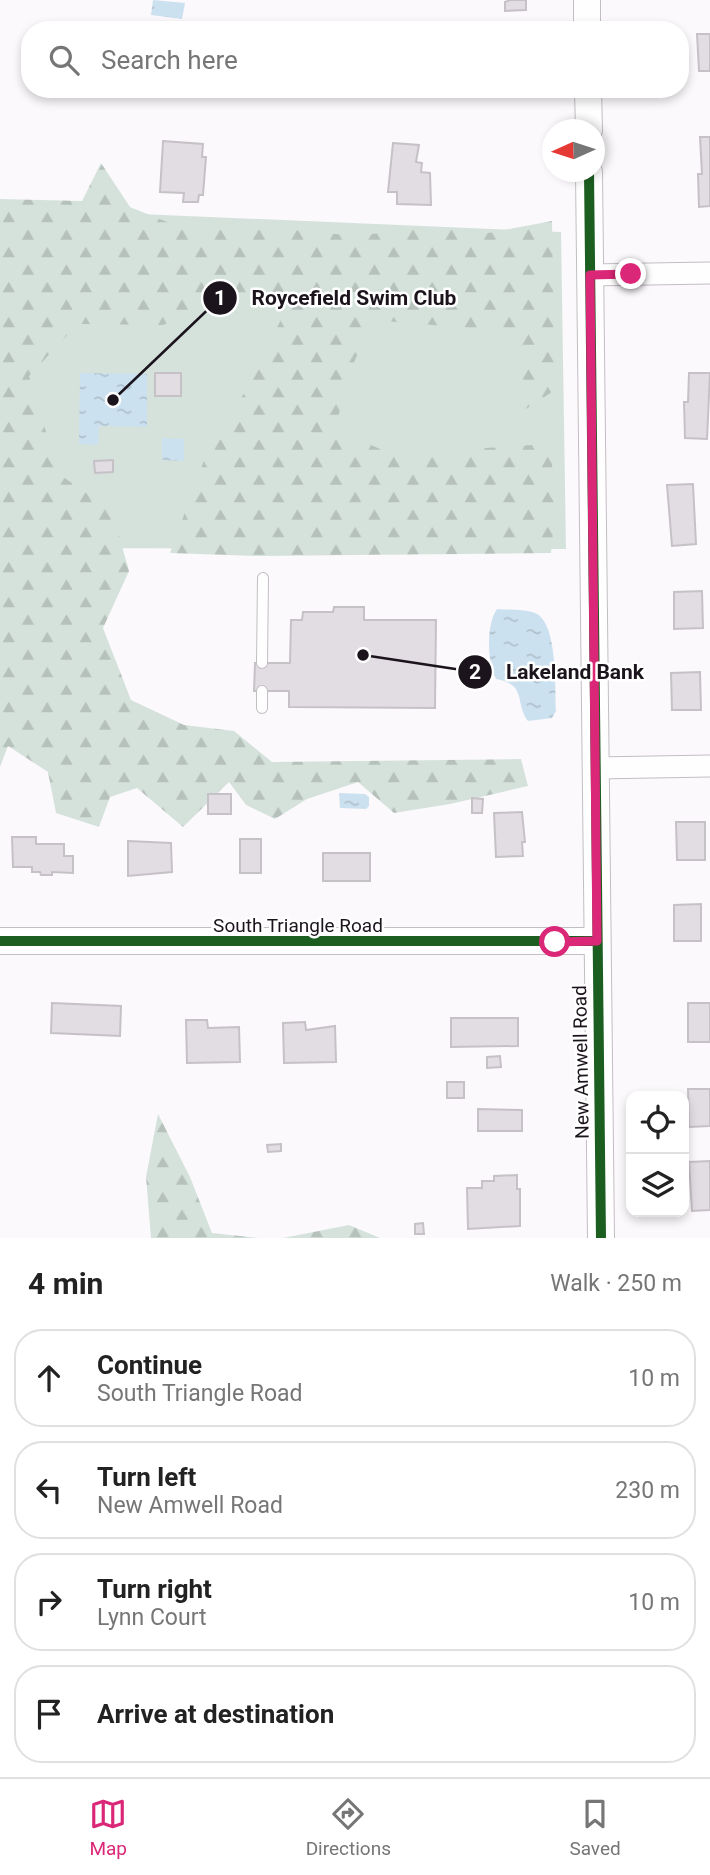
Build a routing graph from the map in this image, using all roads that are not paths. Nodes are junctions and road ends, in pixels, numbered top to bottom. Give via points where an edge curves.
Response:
1 (587, 0) edge
2 (587, 21) edge
3 (588, 98) edge
4 (589, 119) edge
5 (589, 182) edge
6 (710, 273) edge
7 (590, 275) junction
8 (263, 578) dead end
9 (262, 663) dead end
10 (262, 691) dead end
11 (262, 708) dead end
12 (710, 766) edge
13 (596, 768) junction
14 (0, 941) edge
15 (597, 941) junction
16 (601, 1238) edge

1 - 2 street
3 - 4 street
5 - 7 street, New Amwell Road
6 - 7 street
7 - 13 street, New Amwell Road
8 - 9 lane
10 - 11 lane
12 - 13 street
13 - 15 street, New Amwell Road
14 - 15 street, South Triangle Road
15 - 16 street, New Amwell Road

